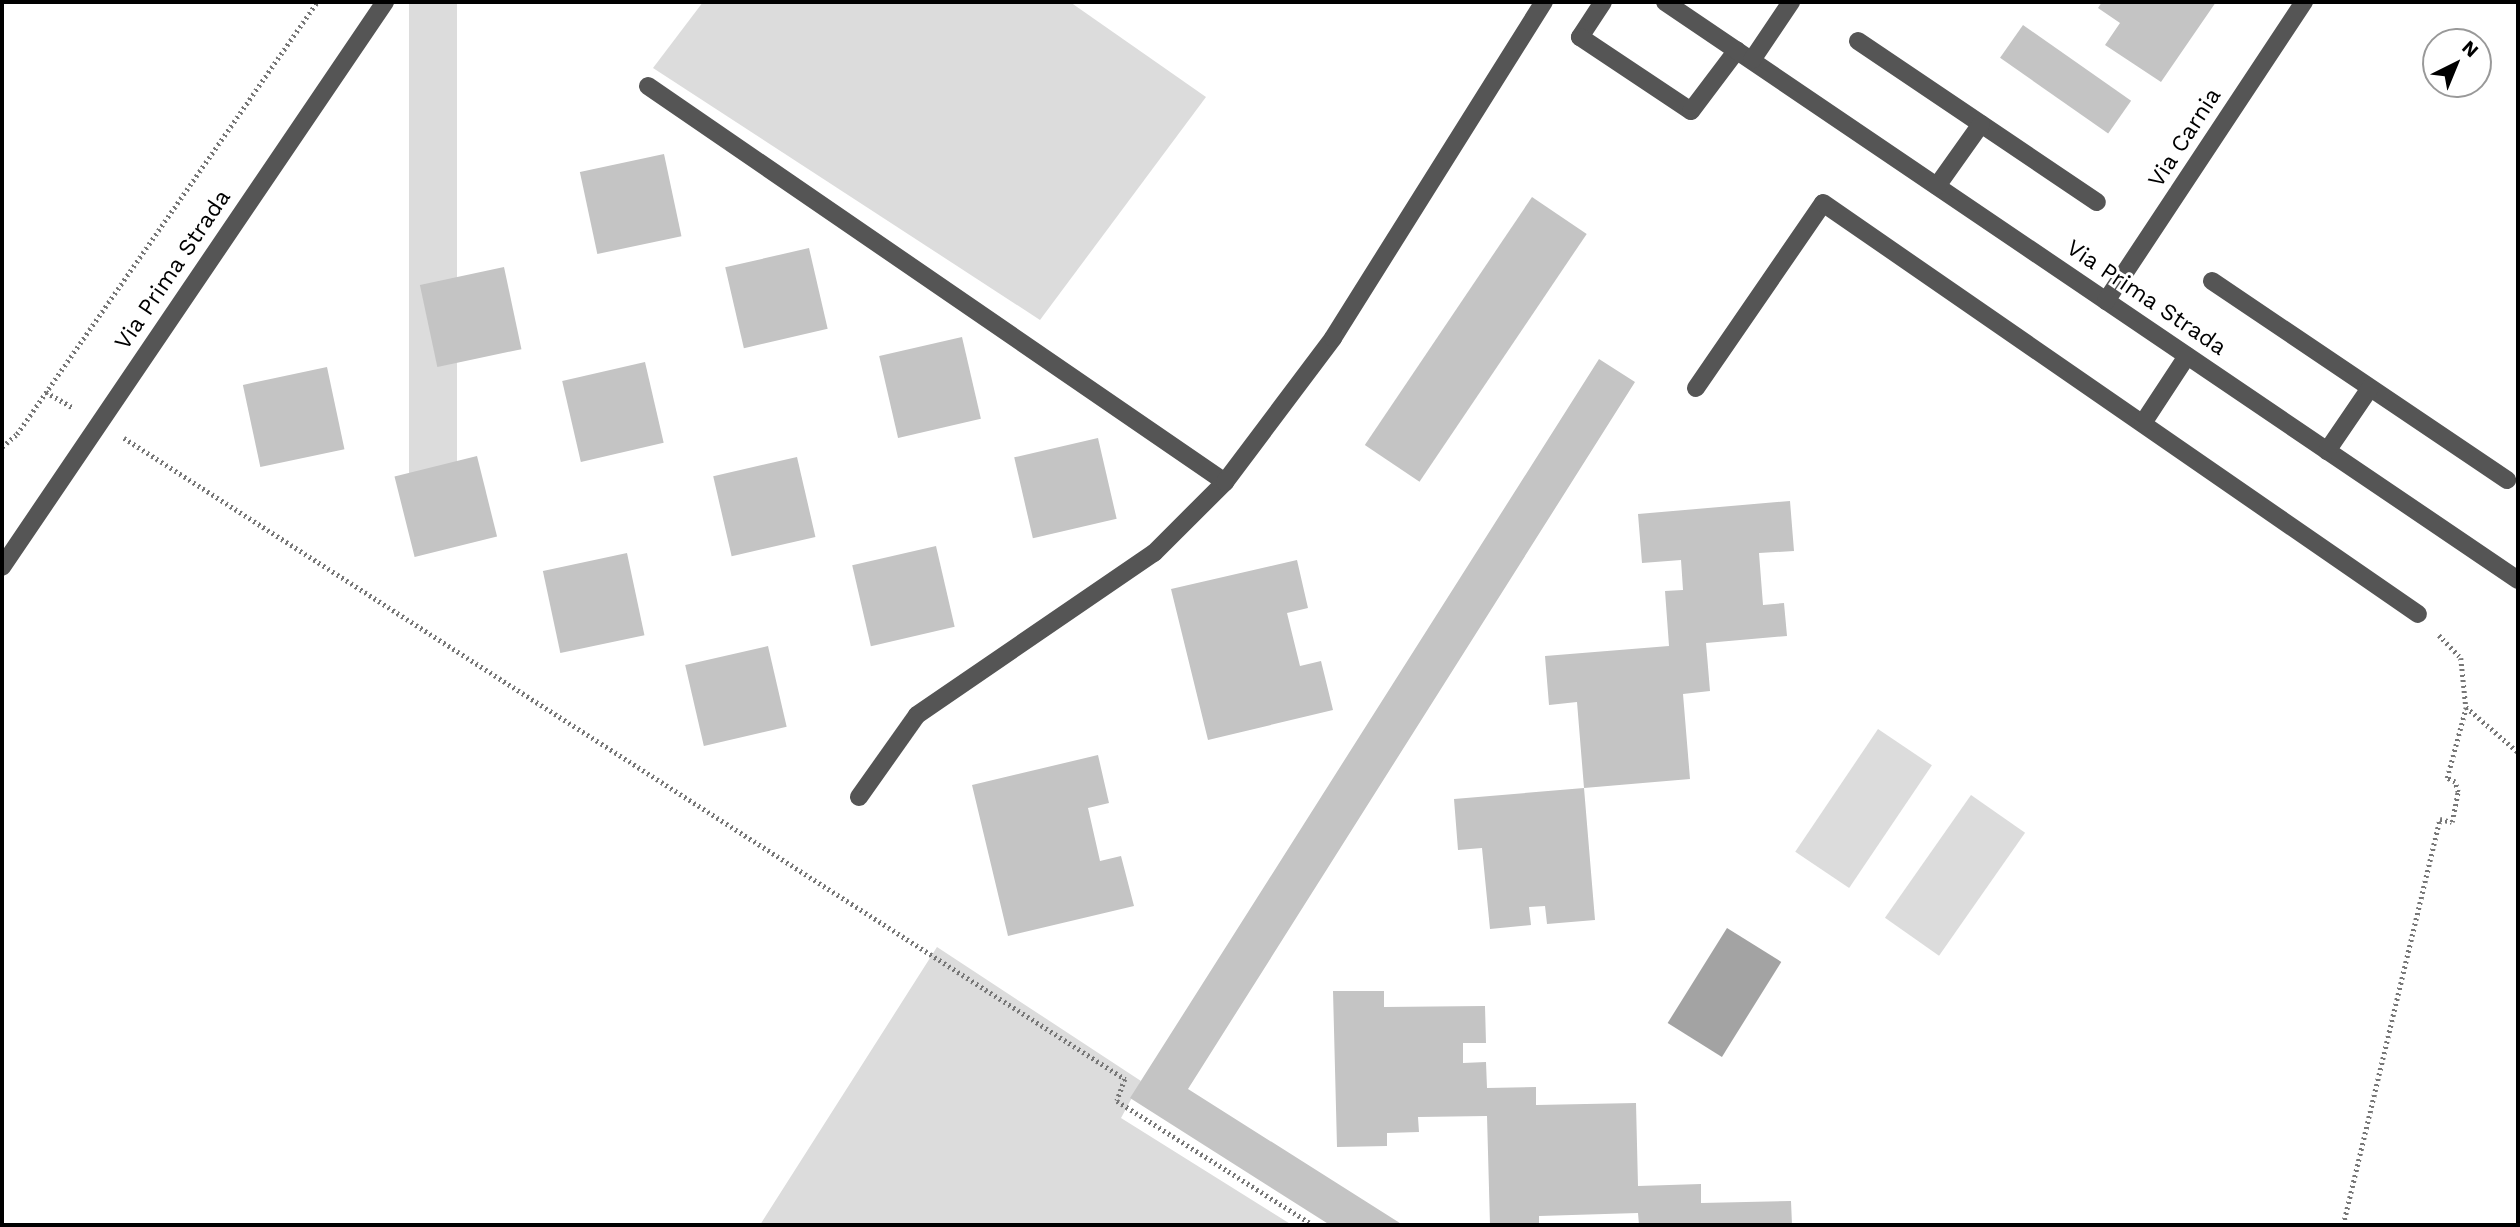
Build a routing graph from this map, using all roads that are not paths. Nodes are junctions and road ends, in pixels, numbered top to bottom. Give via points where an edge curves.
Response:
1 (385, 2) edge
2 (1544, 2) edge
3 (1603, 2) edge
4 (1665, 2) edge
5 (1791, 2) edge
6 (2304, 2) edge
7 (1858, 41) dead end
8 (1744, 55) junction
9 (648, 86) dead end
10 (1981, 124) junction
11 (1937, 186) junction
12 (2097, 202) dead end
13 (2212, 281) dead end
14 (2106, 301) junction
15 (2187, 356) junction
16 (1696, 387) dead end
17 (2370, 388) junction
18 (2143, 423) junction
19 (2328, 451) junction
20 (2507, 480) dead end
21 (1225, 482) junction
22 (2, 567) edge
23 (2518, 580) edge
24 (2418, 614) road end
25 (859, 797) dead end

1 - 22 street, Via Prima Strada
2 - 21 street via 1333,338
3 - 8 street via 1580,37 1691,111
4 - 8 street, Via Prima Strada
5 - 8 street
6 - 14 street, Via Carnia
7 - 10 street
8 - 11 street, Via Prima Strada
9 - 21 street
10 - 11 street
10 - 12 street
11 - 14 street, Via Prima Strada
13 - 17 street
14 - 15 street, Via Prima Strada
15 - 18 street
15 - 19 street, Via Prima Strada
16 - 18 street via 1823,203
17 - 19 street
17 - 20 street
18 - 24 street
19 - 23 street, Via Prima Strada
21 - 25 street via 1154,553 917,715

